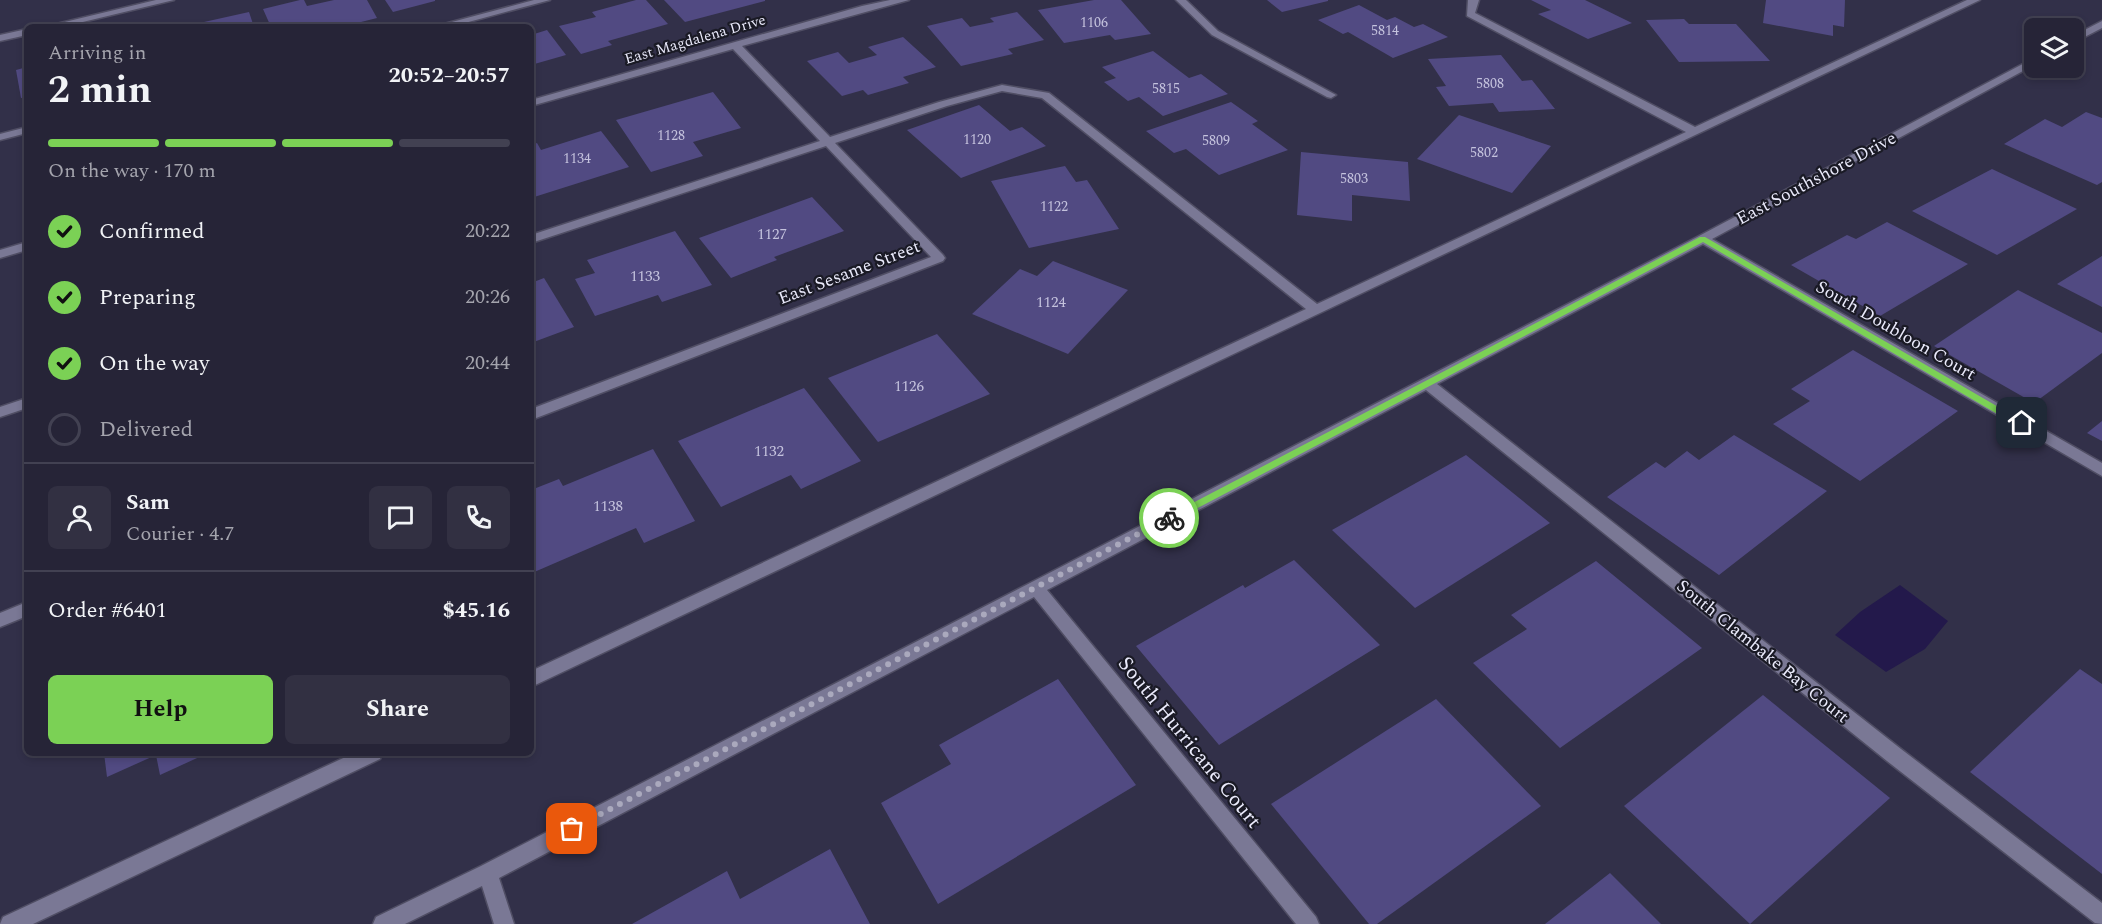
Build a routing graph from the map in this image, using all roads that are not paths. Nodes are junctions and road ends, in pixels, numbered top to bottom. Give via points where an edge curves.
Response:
1 (169, 0) edge
2 (545, 0) edge
3 (904, 0) edge
4 (1181, 0) edge
5 (1474, 0) edge
6 (1966, 1) edge
7 (62, 24) edge
8 (450, 24) edge
9 (2102, 24) edge
10 (24, 33) edge
11 (2084, 34) edge
12 (0, 38) edge
13 (735, 45) junction
14 (2024, 66) edge
15 (1331, 95) dead end
16 (534, 102) edge
17 (24, 131) edge
18 (1693, 131) junction
19 (0, 137) edge
20 (828, 142) junction
21 (534, 238) edge
22 (1703, 238) junction
23 (24, 247) edge
24 (0, 254) edge
25 (1315, 309) junction
26 (1426, 383) junction
27 (24, 404) edge
28 (0, 412) edge
29 (534, 414) edge
30 (2102, 470) edge
31 (1036, 588) junction
32 (24, 610) edge
33 (0, 620) edge
34 (534, 678) edge
35 (367, 756) edge
36 (488, 873) junction
37 (2102, 916) edge
38 (10, 924) edge
39 (383, 924) edge
40 (504, 924) edge
41 (1309, 924) edge

1 - 7 street
2 - 8 street
3 - 13 street, East Magdalena Drive
4 - 15 street via 1215,33
5 - 18 street via 1470,14
6 - 18 street
9 - 11 street
10 - 12 street
13 - 16 street, East Magdalena Drive
13 - 20 street, East Sesame Street
14 - 22 street, East Southshore Drive
17 - 19 street
18 - 25 street
20 - 21 street
20 - 25 street via 1002,88 1045,95
20 - 29 street, East Sesame Street via 939,258
22 - 26 street, East Southshore Drive
22 - 30 street, South Doubloon Court
23 - 24 street
25 - 34 street
26 - 31 street, East Southshore Drive
26 - 37 street, South Clambake Bay Court
27 - 28 street
31 - 36 street, East Southshore Drive
31 - 41 street, South Hurricane Court
32 - 33 street
35 - 38 street
36 - 39 street, East Southshore Drive
36 - 40 street

